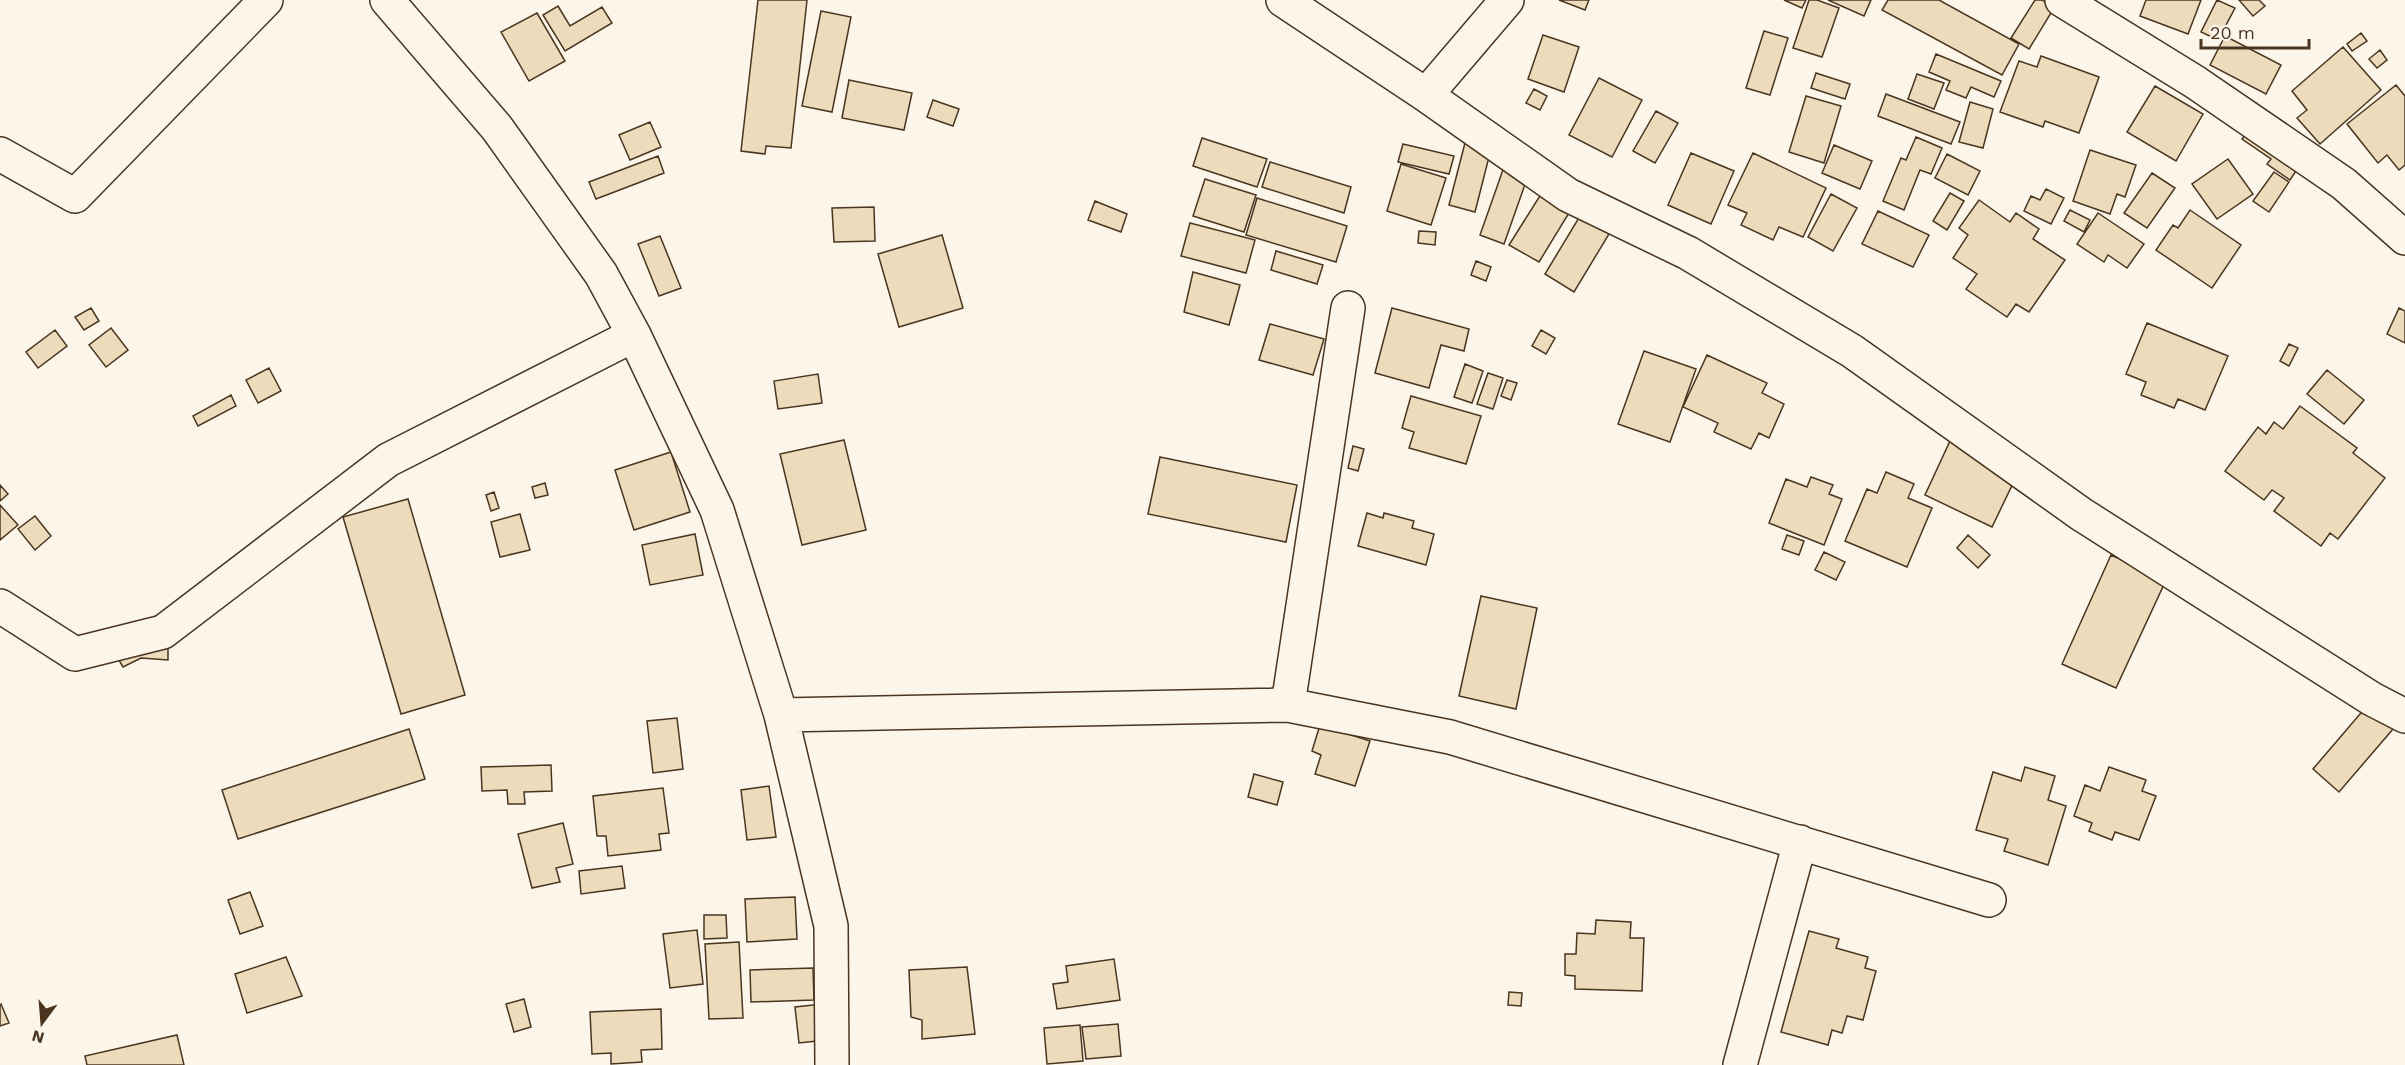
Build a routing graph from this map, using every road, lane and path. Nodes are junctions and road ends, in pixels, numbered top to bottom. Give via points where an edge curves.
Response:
1 (266, 0) edge
2 (387, 0) edge
3 (1282, 0) edge
4 (1507, 0) edge
5 (2062, 0) edge
6 (1426, 95) junction
7 (0, 154) edge
8 (2405, 238) edge
9 (1348, 308) dead end
10 (634, 335) junction
11 (0, 606) edge
12 (1288, 705) junction
13 (781, 715) junction
14 (2405, 716) edge
15 (1800, 842) junction
16 (1989, 900) dead end
17 (832, 1065) edge
18 (1740, 1065) edge

1 - 7 street via 75,196
2 - 10 street via 497,128 602,274
3 - 6 street
4 - 6 street
5 - 8 street via 2195,82 2344,184
6 - 14 street via 1568,195 1688,253 1852,351 2081,514 2372,699
9 - 12 street
10 - 11 street via 388,460 163,632 75,654
10 - 13 street via 717,510
12 - 13 street
12 - 15 street via 1450,737
13 - 17 street via 831,926
15 - 16 street
15 - 18 street

